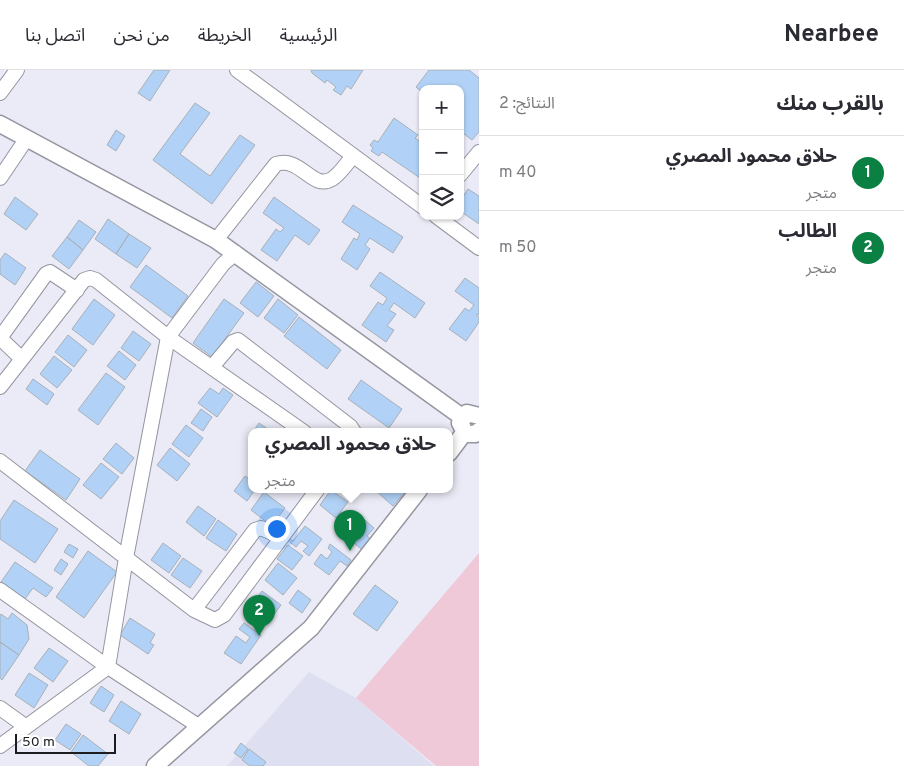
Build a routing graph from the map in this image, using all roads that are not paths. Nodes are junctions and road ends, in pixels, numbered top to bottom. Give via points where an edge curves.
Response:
1 (17, 70) edge
2 (237, 70) edge
3 (0, 93) edge
4 (0, 124) edge
5 (27, 138) junction
6 (479, 152) edge
7 (353, 156) junction
8 (464, 170) edge
9 (0, 178) edge
10 (419, 204) edge
11 (441, 220) edge
12 (216, 240) junction
13 (479, 248) edge
14 (236, 253) junction
15 (77, 290) junction
16 (168, 336) junction
17 (22, 359) junction
18 (212, 367) junction
19 (0, 387) edge
20 (475, 424) edge
21 (298, 428) edge
22 (350, 428) edge
23 (453, 449) edge
24 (0, 461) edge
25 (314, 493) edge
26 (418, 493) edge
27 (281, 537) junction
28 (126, 558) junction
29 (0, 590) edge
30 (194, 610) junction
31 (108, 666) junction
32 (0, 708) edge
33 (25, 726) junction
34 (200, 727) junction
35 (0, 746) edge
36 (154, 766) edge

1 - 3 street
2 - 7 street
4 - 5 street
5 - 9 street
5 - 12 street
6 - 8 street
7 - 10 street
7 - 12 street via 334,178 326,182 317,181 294,164 276,164
11 - 13 street
12 - 14 street
14 - 16 street
14 - 20 street
15 - 16 street via 84,280 96,280
15 - 17 street
15 - 17 street via 55,274 46,274 0,338
16 - 18 street
16 - 28 street
17 - 19 street
18 - 21 street
18 - 22 street via 238,340
20 - 23 street
24 - 28 street
25 - 27 street
26 - 34 street via 311,628
27 - 30 street via 261,528 255,530
27 - 30 street via 220,619 215,620
28 - 30 street
28 - 31 street
29 - 31 street
31 - 33 street
31 - 34 street
32 - 33 street
33 - 35 street
34 - 36 street

